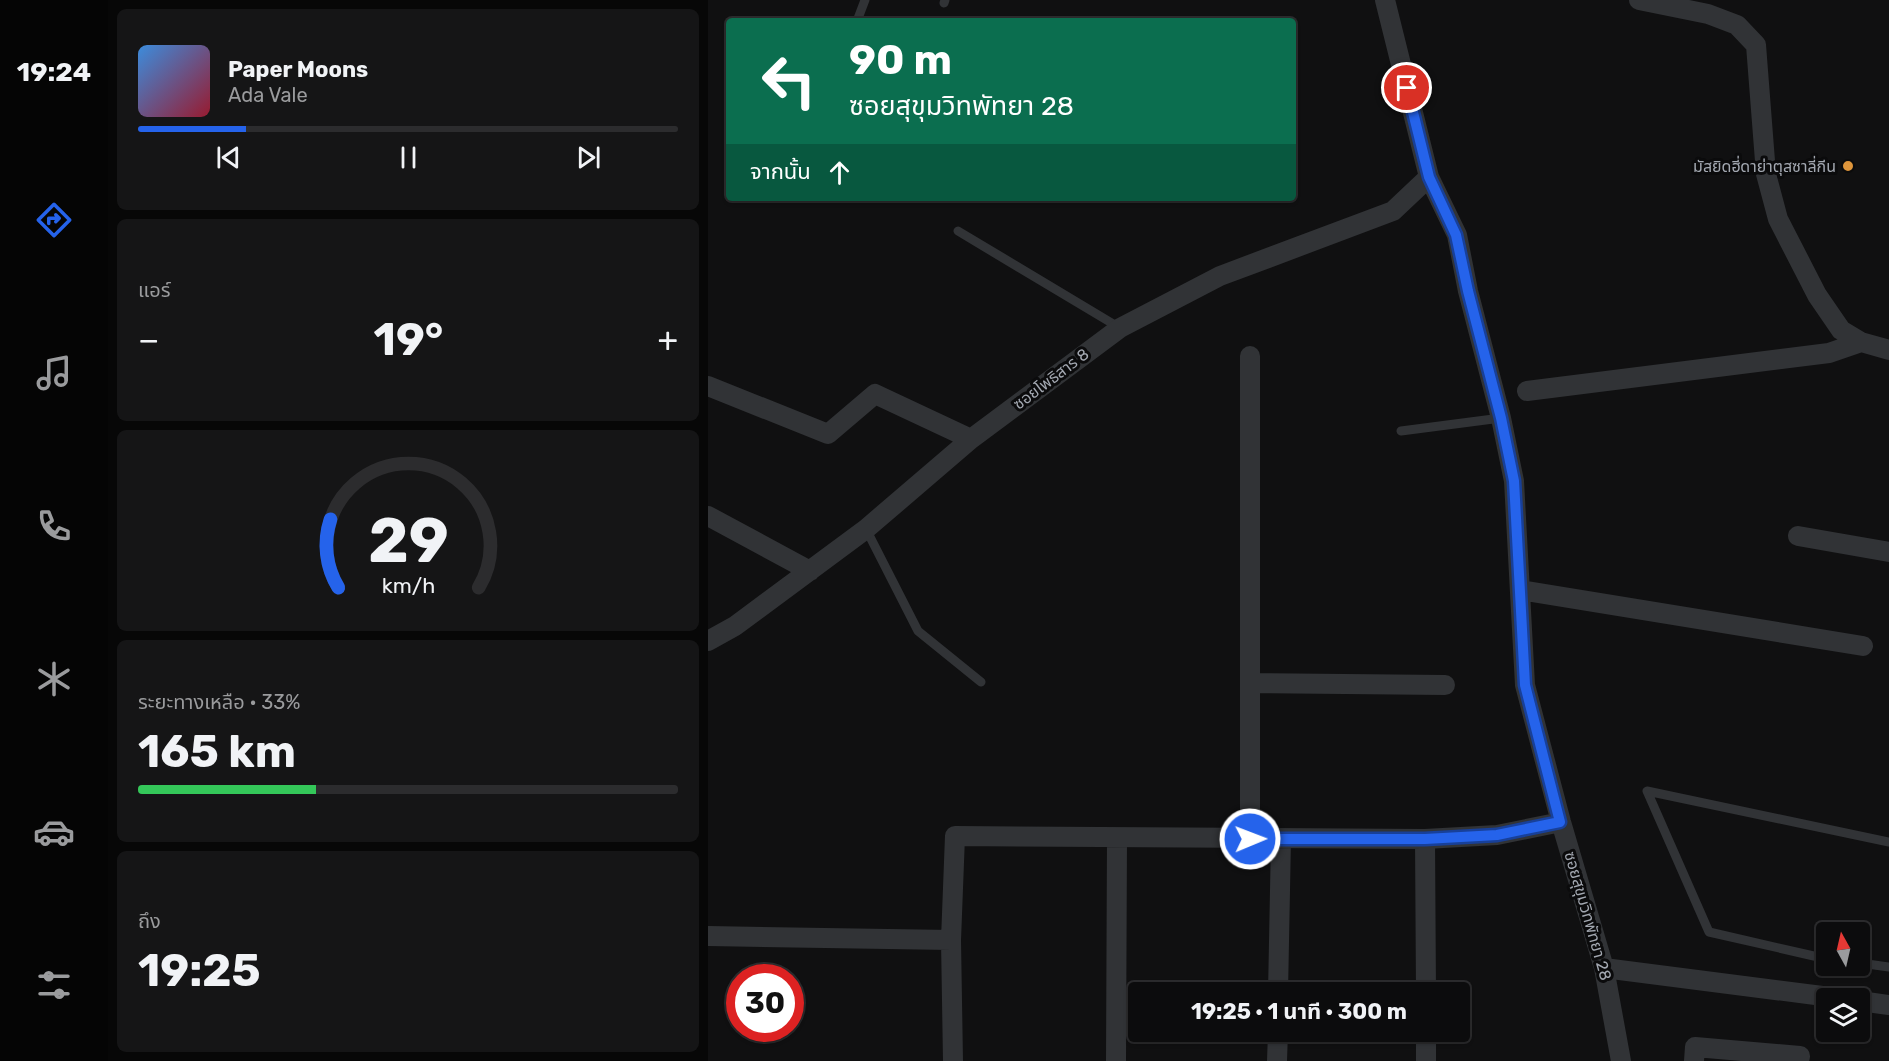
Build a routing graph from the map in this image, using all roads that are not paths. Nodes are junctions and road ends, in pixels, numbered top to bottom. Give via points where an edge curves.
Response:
1 (865, 0) edge
2 (1385, 0) edge
3 (1639, 0) edge
4 (858, 18) edge
5 (1429, 177) junction
6 (958, 231) dead end
7 (1120, 328) junction
8 (1861, 342) junction
9 (1889, 350) edge
10 (1250, 356) dead end
11 (708, 386) edge
12 (1527, 391) dead end
13 (1501, 418) junction
14 (1401, 431) dead end
15 (971, 440) junction
16 (708, 516) edge
17 (866, 530) junction
18 (1798, 536) dead end
19 (1889, 552) edge
20 (810, 571) junction
21 (1520, 590) junction
22 (708, 641) edge
23 (1863, 646) dead end
24 (981, 682) dead end
25 (1250, 684) junction
26 (1445, 685) dead end
27 (1560, 822) junction
28 (1117, 838) junction
29 (1281, 838) junction
30 (1250, 839) junction
31 (1425, 839) junction
32 (1889, 842) edge
33 (708, 936) edge
34 (951, 940) junction
35 (1816, 956) edge
36 (1870, 964) edge
37 (1889, 967) edge
38 (1604, 968) junction
39 (1278, 982) edge
40 (1426, 982) edge
41 (1816, 995) edge
42 (1870, 1002) edge
43 (1889, 1005) edge
44 (1278, 1042) edge
45 (1426, 1042) edge
46 (953, 1061) edge
47 (1116, 1061) edge
48 (1277, 1061) edge
49 (1426, 1061) edge
50 (1621, 1061) edge
51 (1694, 1061) edge
52 (1799, 1061) edge

1 - 4 lane
2 - 5 street, ซอยสุขุมวิทพัทยา 28
3 - 8 street via 1708,14 1737,25 1756,45 1766,174 1778,219 1817,294 1841,330
5 - 7 street, ซอยโพธิสาร 8 via 1394,211 1220,276
5 - 13 street, ซอยสุขุมวิทพัทยา 28 via 1456,235
6 - 7 lane
7 - 15 street, ซอยโพธิสาร 8
8 - 9 street
8 - 12 street via 1829,353
10 - 25 street
11 - 15 street via 828,434 874,394
13 - 14 lane
13 - 21 street, ซอยสุขุมวิทพัทยา 28 via 1514,481
15 - 17 street, ซอยโพธิสาร 8
16 - 20 street
17 - 20 street, ซอยโพธิสาร 8
17 - 24 lane via 918,631
18 - 19 street
20 - 22 street, ซอยโพธิสาร 8
21 - 23 street
21 - 27 street, ซอยสุขุมวิทพัทยา 28 via 1525,685
25 - 26 street
25 - 30 street
27 - 31 street via 1497,835
27 - 38 street, ซอยสุขุมวิทพัทยา 28
28 - 30 street
28 - 34 street via 955,836
28 - 47 street
29 - 30 street
29 - 31 street
29 - 39 street
31 - 40 street
32 - 35 lane via 1647,791 1709,932
33 - 34 street
34 - 46 street
36 - 37 lane
38 - 41 street
38 - 50 street, ซอยสุขุมวิทพัทยา 28
42 - 43 street
44 - 48 street
45 - 49 street
51 - 52 street via 1695,1047 1800,1056

